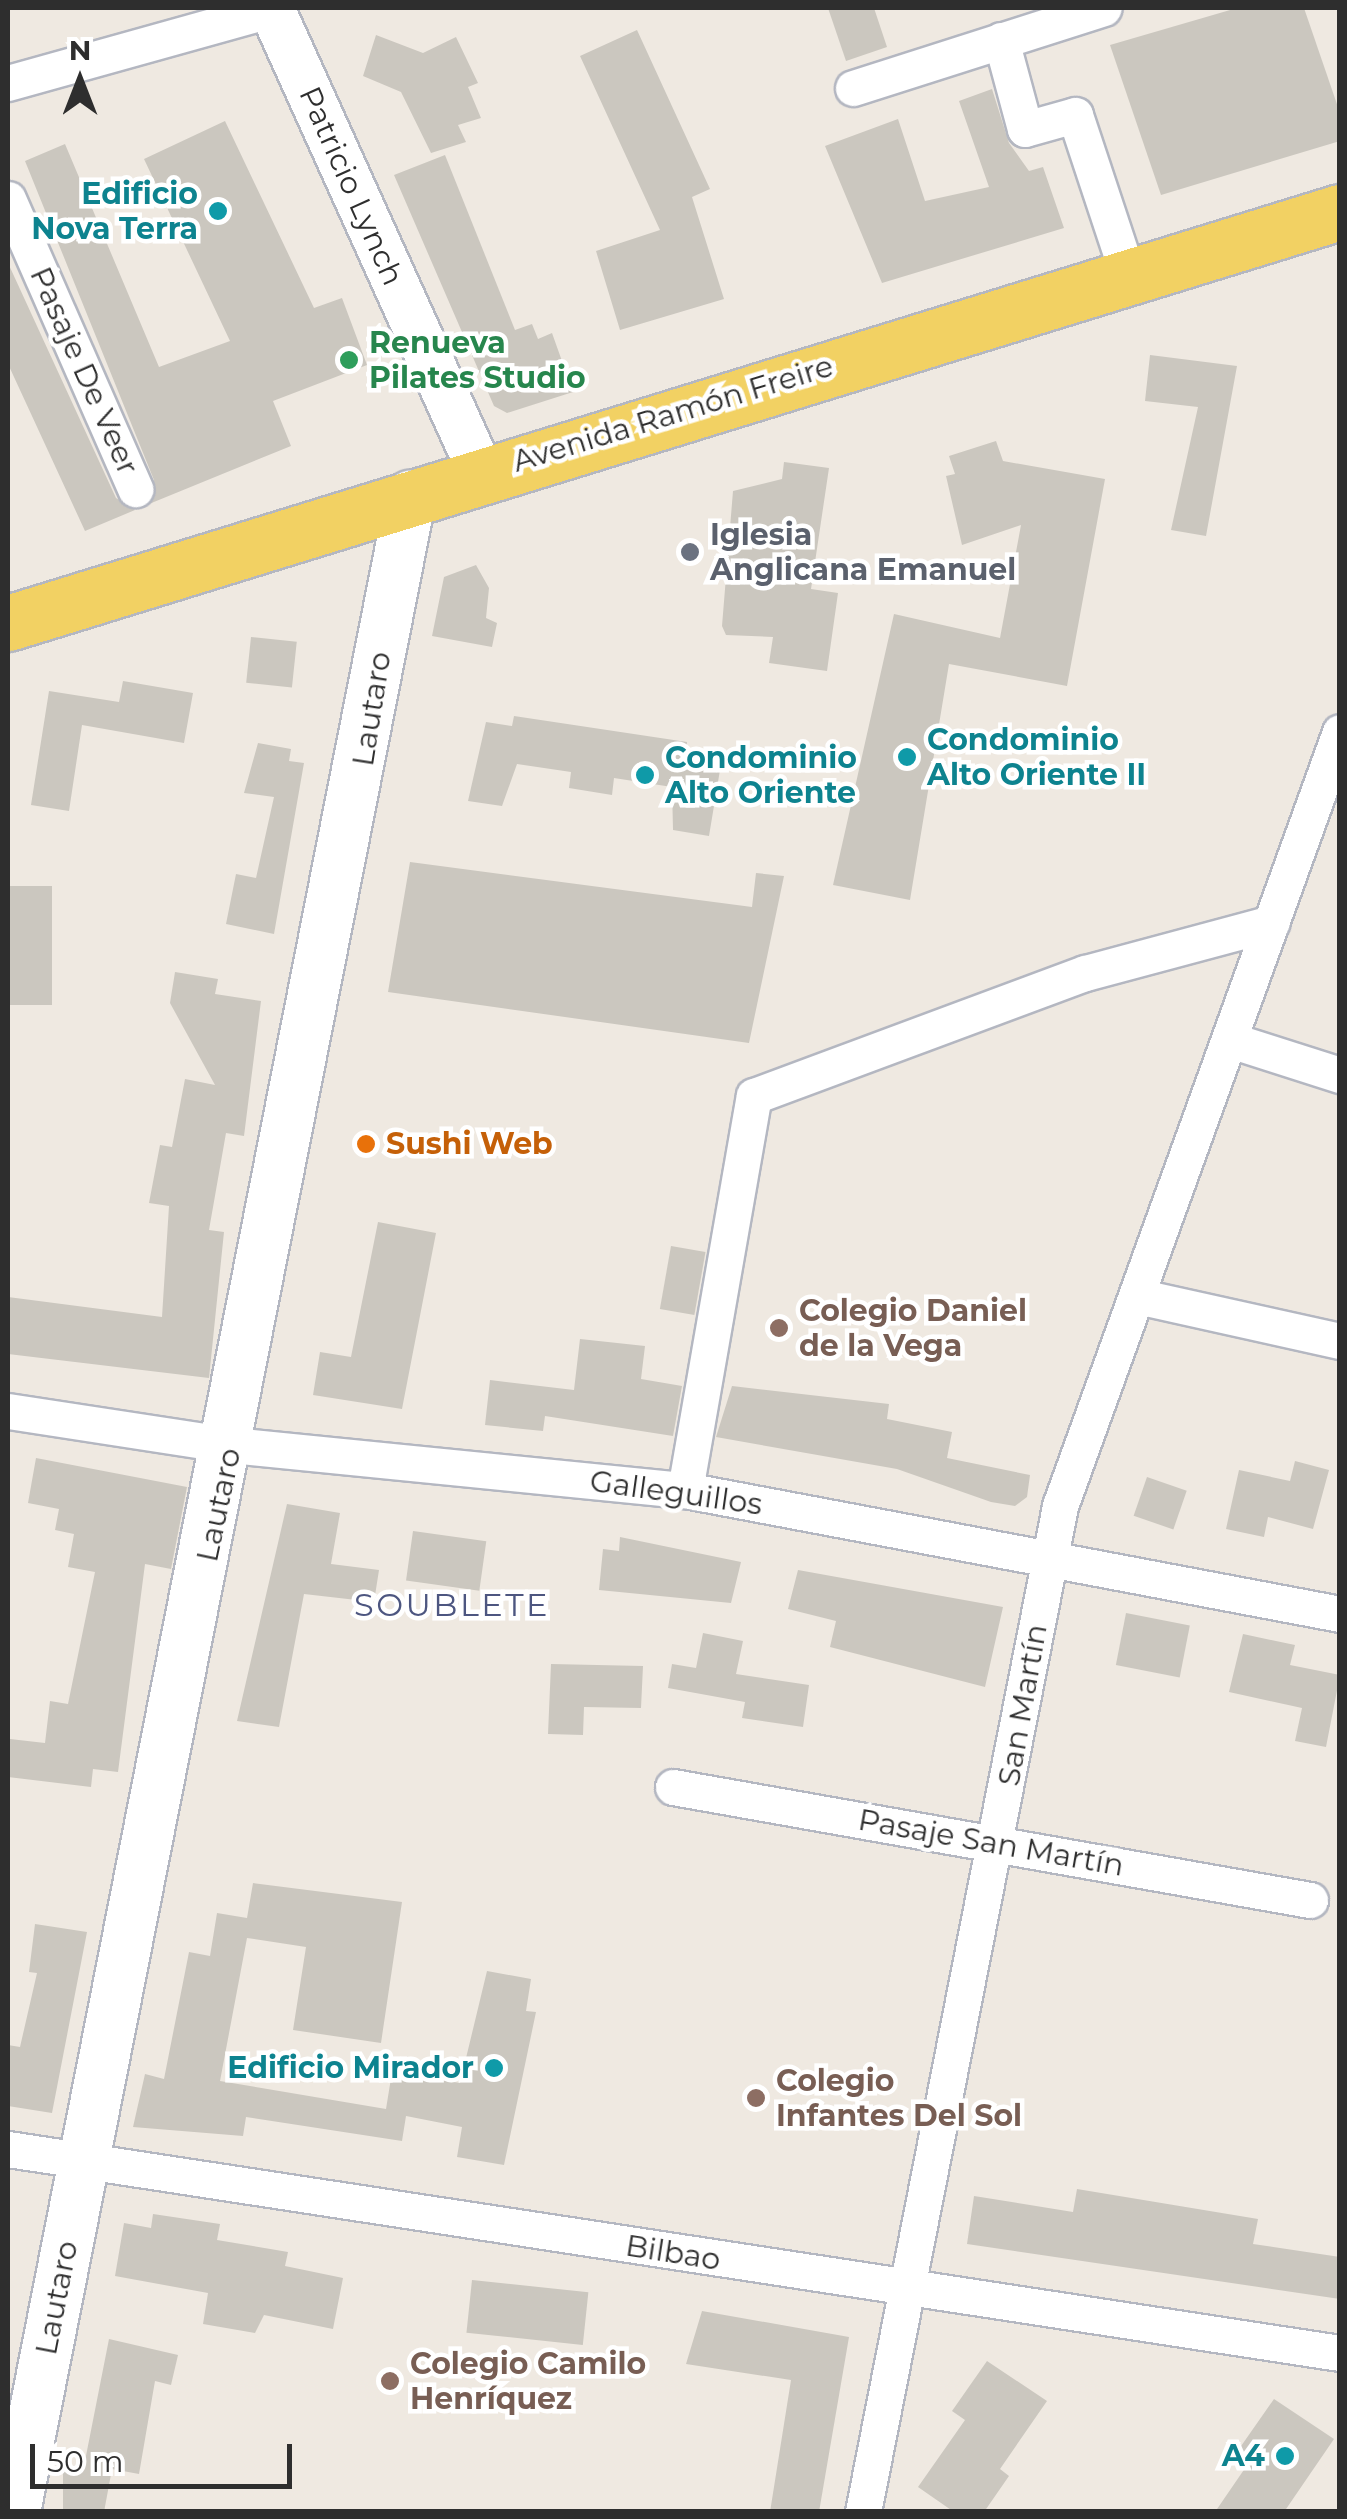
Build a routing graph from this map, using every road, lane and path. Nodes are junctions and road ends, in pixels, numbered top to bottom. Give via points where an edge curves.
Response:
1 (272, 8) edge
2 (1104, 8) edge
3 (1000, 40) junction
4 (8, 83) edge
5 (854, 88) dead end
6 (8, 199) edge
7 (1340, 212) edge
8 (1128, 275) junction
9 (481, 473) junction
10 (136, 489) dead end
11 (411, 496) junction
12 (8, 623) edge
13 (1340, 732) edge
14 (1271, 923) junction
15 (1230, 1040) junction
16 (1340, 1075) edge
17 (1137, 1296) junction
18 (1340, 1341) edge
19 (8, 1411) edge
20 (232, 1445) junction
21 (685, 1490) junction
22 (1050, 1558) junction
23 (1340, 1614) edge
24 (673, 1787) dead end
25 (998, 1846) junction
26 (1310, 1900) dead end
27 (8, 2149) edge
28 (84, 2160) junction
29 (908, 2288) junction
30 (1340, 2353) edge
31 (15, 2512) edge
32 (863, 2512) edge

1 - 4 street
1 - 9 street, Patricio Lynch
2 - 3 street
3 - 5 street
3 - 8 street via 1025,129 1075,114
6 - 10 street, Pasaje De Veer
7 - 8 main road, Avenida Ramón Freire
8 - 9 main road, Avenida Ramón Freire
9 - 11 main road, Avenida Ramón Freire
11 - 12 main road, Avenida Ramón Freire
11 - 20 main road, Lautaro
13 - 14 street, San Martín
14 - 15 street, San Martín
14 - 21 street via 1085,974 754,1096
15 - 16 street
15 - 17 street, San Martín
17 - 18 street
17 - 22 street, San Martín via 1060,1506
19 - 20 street, Galleguillos
20 - 21 street, Galleguillos
20 - 28 main road, Lautaro
21 - 22 street, Galleguillos
22 - 23 street, Galleguillos
22 - 25 street, San Martín
24 - 25 street, Pasaje San Martín
25 - 26 street, Pasaje San Martín
25 - 29 street, San Martín
27 - 28 street, Bilbao
28 - 29 street, Bilbao
28 - 31 main road, Lautaro
29 - 30 street, Bilbao
29 - 32 street, San Martín

